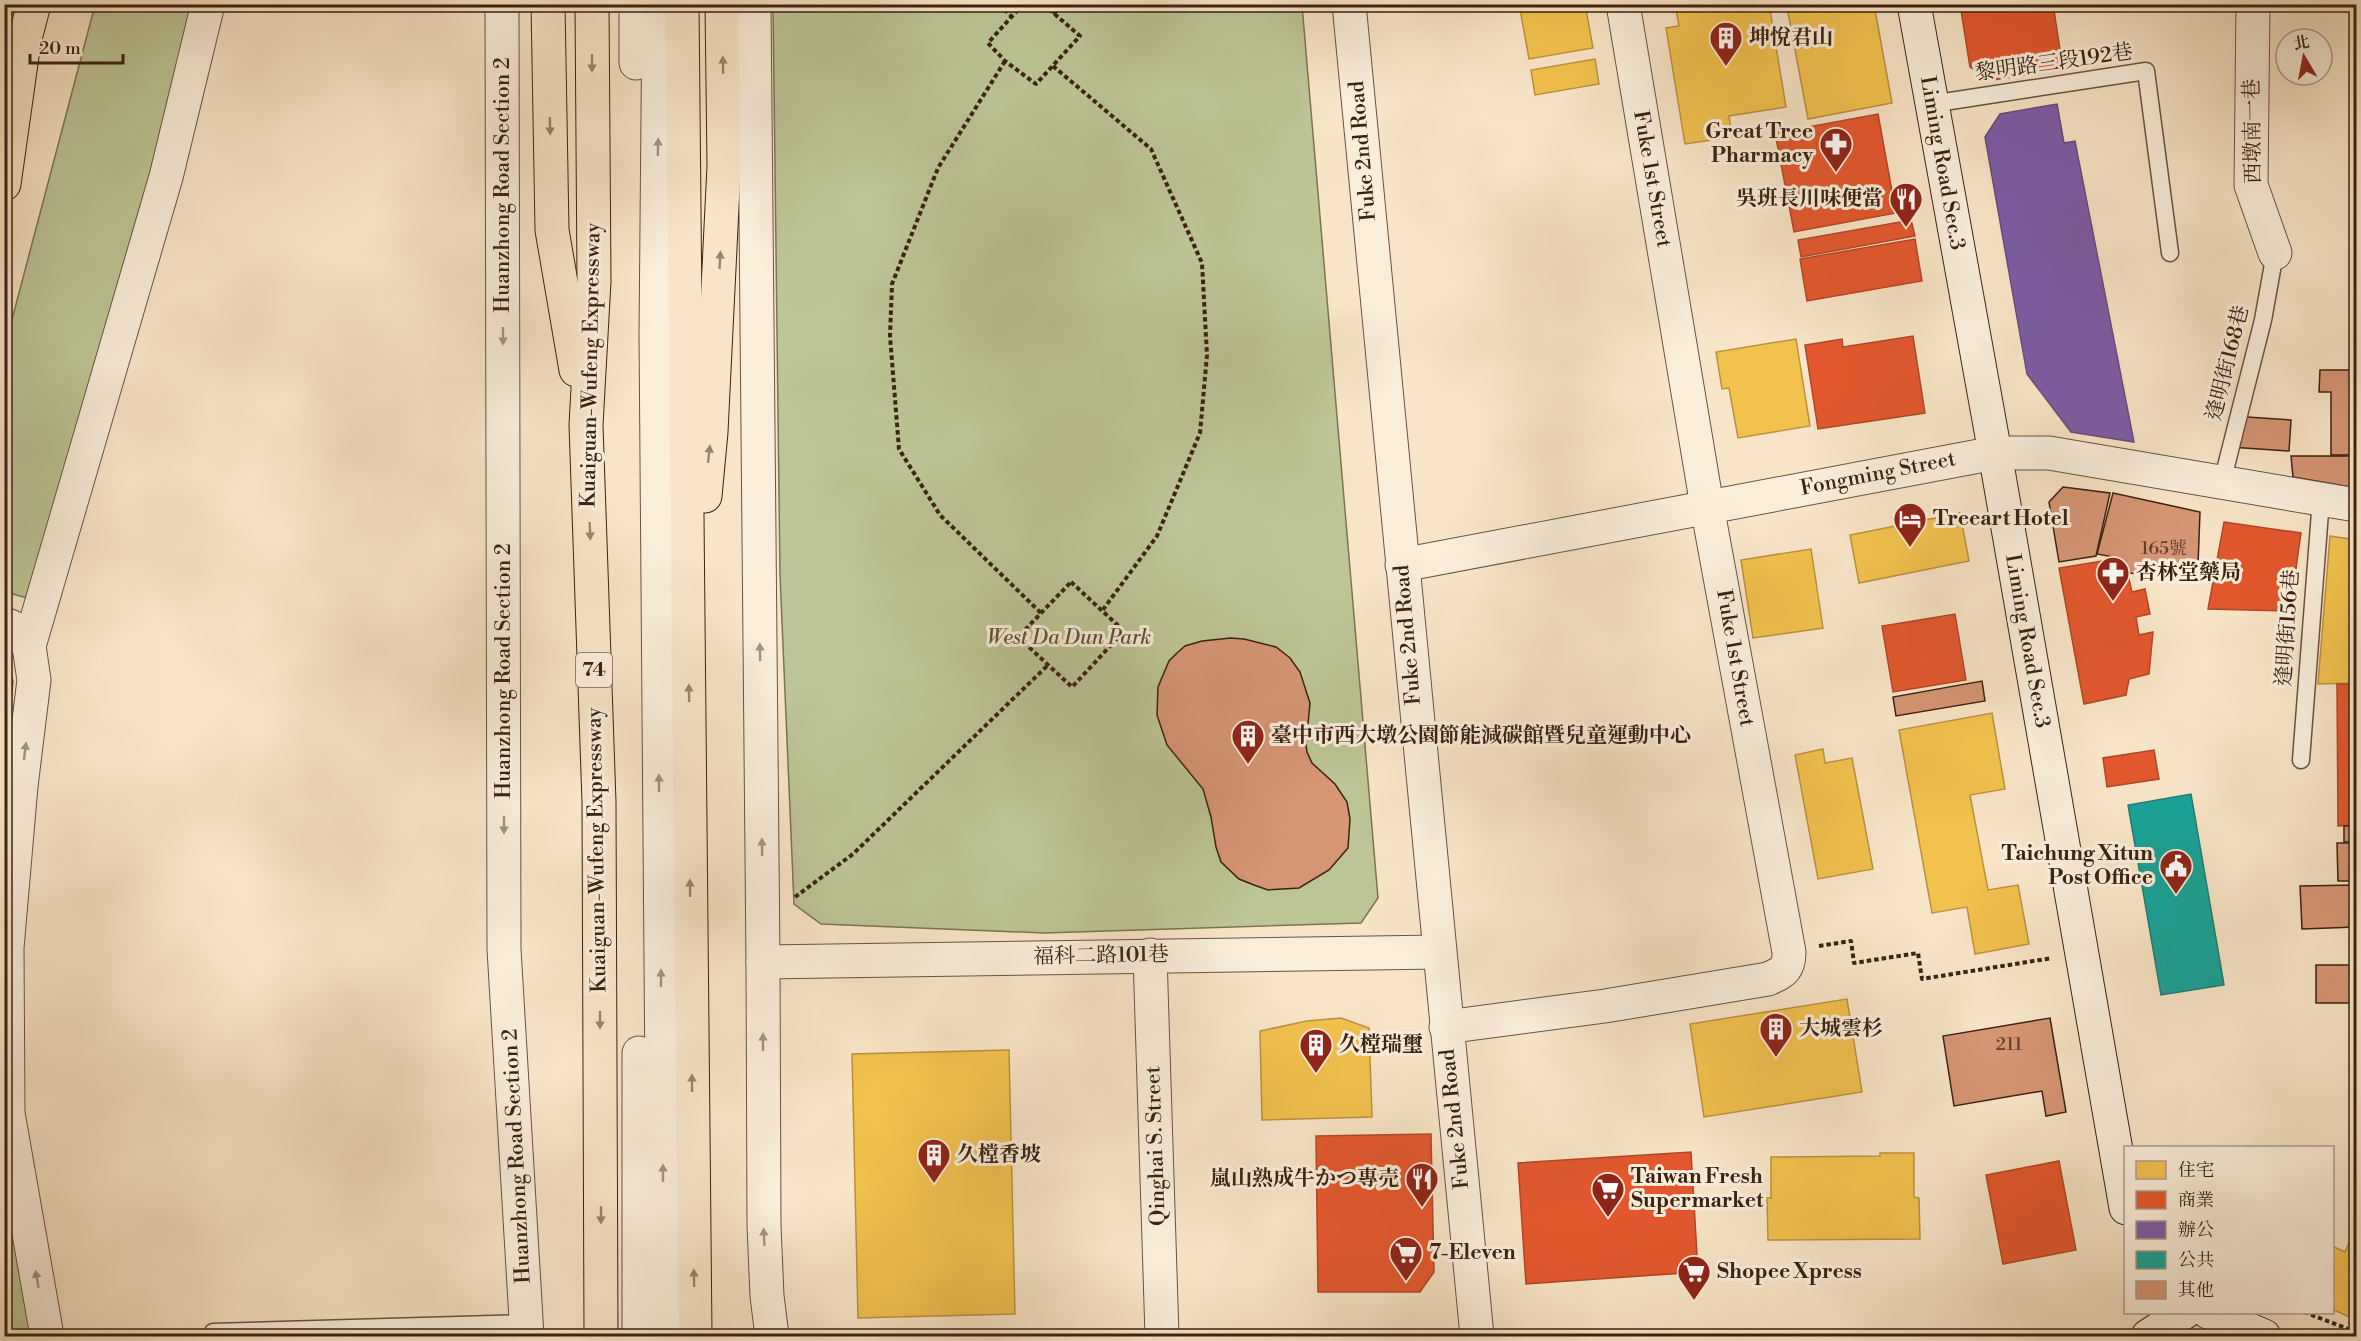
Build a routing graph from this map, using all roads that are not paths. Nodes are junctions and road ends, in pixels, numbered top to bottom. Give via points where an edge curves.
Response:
1 (34, 4) edge
2 (208, 4) edge
3 (502, 4) edge
4 (548, 4) edge
5 (592, 4) edge
6 (636, 4) edge
7 (659, 4) edge
8 (682, 4) edge
9 (722, 4) edge
10 (754, 4) edge
11 (1349, 4) edge
12 (1623, 4) edge
13 (1914, 4) edge
14 (2253, 4) edge
15 (23, 49) junction
16 (1931, 104) junction
17 (4, 108) edge
18 (4, 183) edge
19 (2170, 253) dead end
20 (2275, 254) joint
21 (586, 424) junction
22 (1995, 453) junction
23 (2222, 482) junction
24 (2321, 499) junction
25 (2356, 505) edge
26 (1707, 506) junction
27 (1402, 565) junction
28 (4, 624) edge
29 (29, 646) junction
30 (688, 659) junction
31 (2301, 760) dead end
32 (1439, 952) junction
33 (1150, 955) junction
34 (763, 962) junction
35 (1446, 1027) junction
36 (2124, 1196) edge
37 (767, 1296) junction
38 (2144, 1314) edge
39 (2182, 1314) edge
40 (2213, 1314) edge
41 (527, 1330) edge
42 (213, 1332) dead end
43 (47, 1336) edge
44 (601, 1336) edge
45 (639, 1336) edge
46 (664, 1336) edge
47 (695, 1336) edge
48 (756, 1336) edge
49 (772, 1336) edge
50 (1162, 1336) edge
51 (1477, 1336) edge
52 (2148, 1336) edge
53 (2264, 1336) edge

1 - 15 highway
2 - 29 street via 166,177
3 -> 41 street, Huanzhong Road Section 2 via 504,950
4 -> 21 highway, 74 via 552,230
5 -> 21 highway, Kuaiguan-Wufeng Expressway / 74 via 594,281
6 - 45 street
46 -> 7 street via 656,347
8 - 30 highway
30 -> 9 highway via 711,432 724,166
34 -> 10 street
11 - 27 street, Fuke 2nd Road
12 - 26 street, Fuke 1st Street
13 - 16 street, Liming Road Sec.3
14 - 20 street, 西墩南一巷 via 2251,185
15 - 17 highway
15 - 18 highway
16 - 19 lane, 黎明路三段192巷 via 2146,71
16 - 22 street, Liming Road Sec.3
20 - 23 lane, 逢明街168巷 via 2263,320
21 -> 44 highway, Kuaiguan-Wufeng Expressway / 74 via 599,802
22 - 23 street, Fongming Street via 2049,453
22 - 26 street, Fongming Street
22 - 36 street, Liming Road Sec.3
23 - 24 street, Fongming Street
24 - 25 street, Fongming Street
24 - 31 lane, 逢明街156巷
26 - 27 street, Fongming Street
26 - 35 street, Fuke 1st Street via 1789,962 1782,972 1768,979
27 - 32 street, Fuke 2nd Road
28 - 29 street via 12,627
43 -> 29 street via 8,1113 6,948 34,680
47 -> 30 highway
32 - 33 street, 福科二路101巷
32 - 35 street, Fuke 2nd Road
33 - 34 street, 福科二路101巷
33 - 50 street, Qinghai S. Street
37 -> 34 street
35 - 51 street, Fuke 2nd Road
37 - 48 street
37 - 49 street
38 - 52 street
39 - 52 street
40 - 53 street
41 - 42 lane

